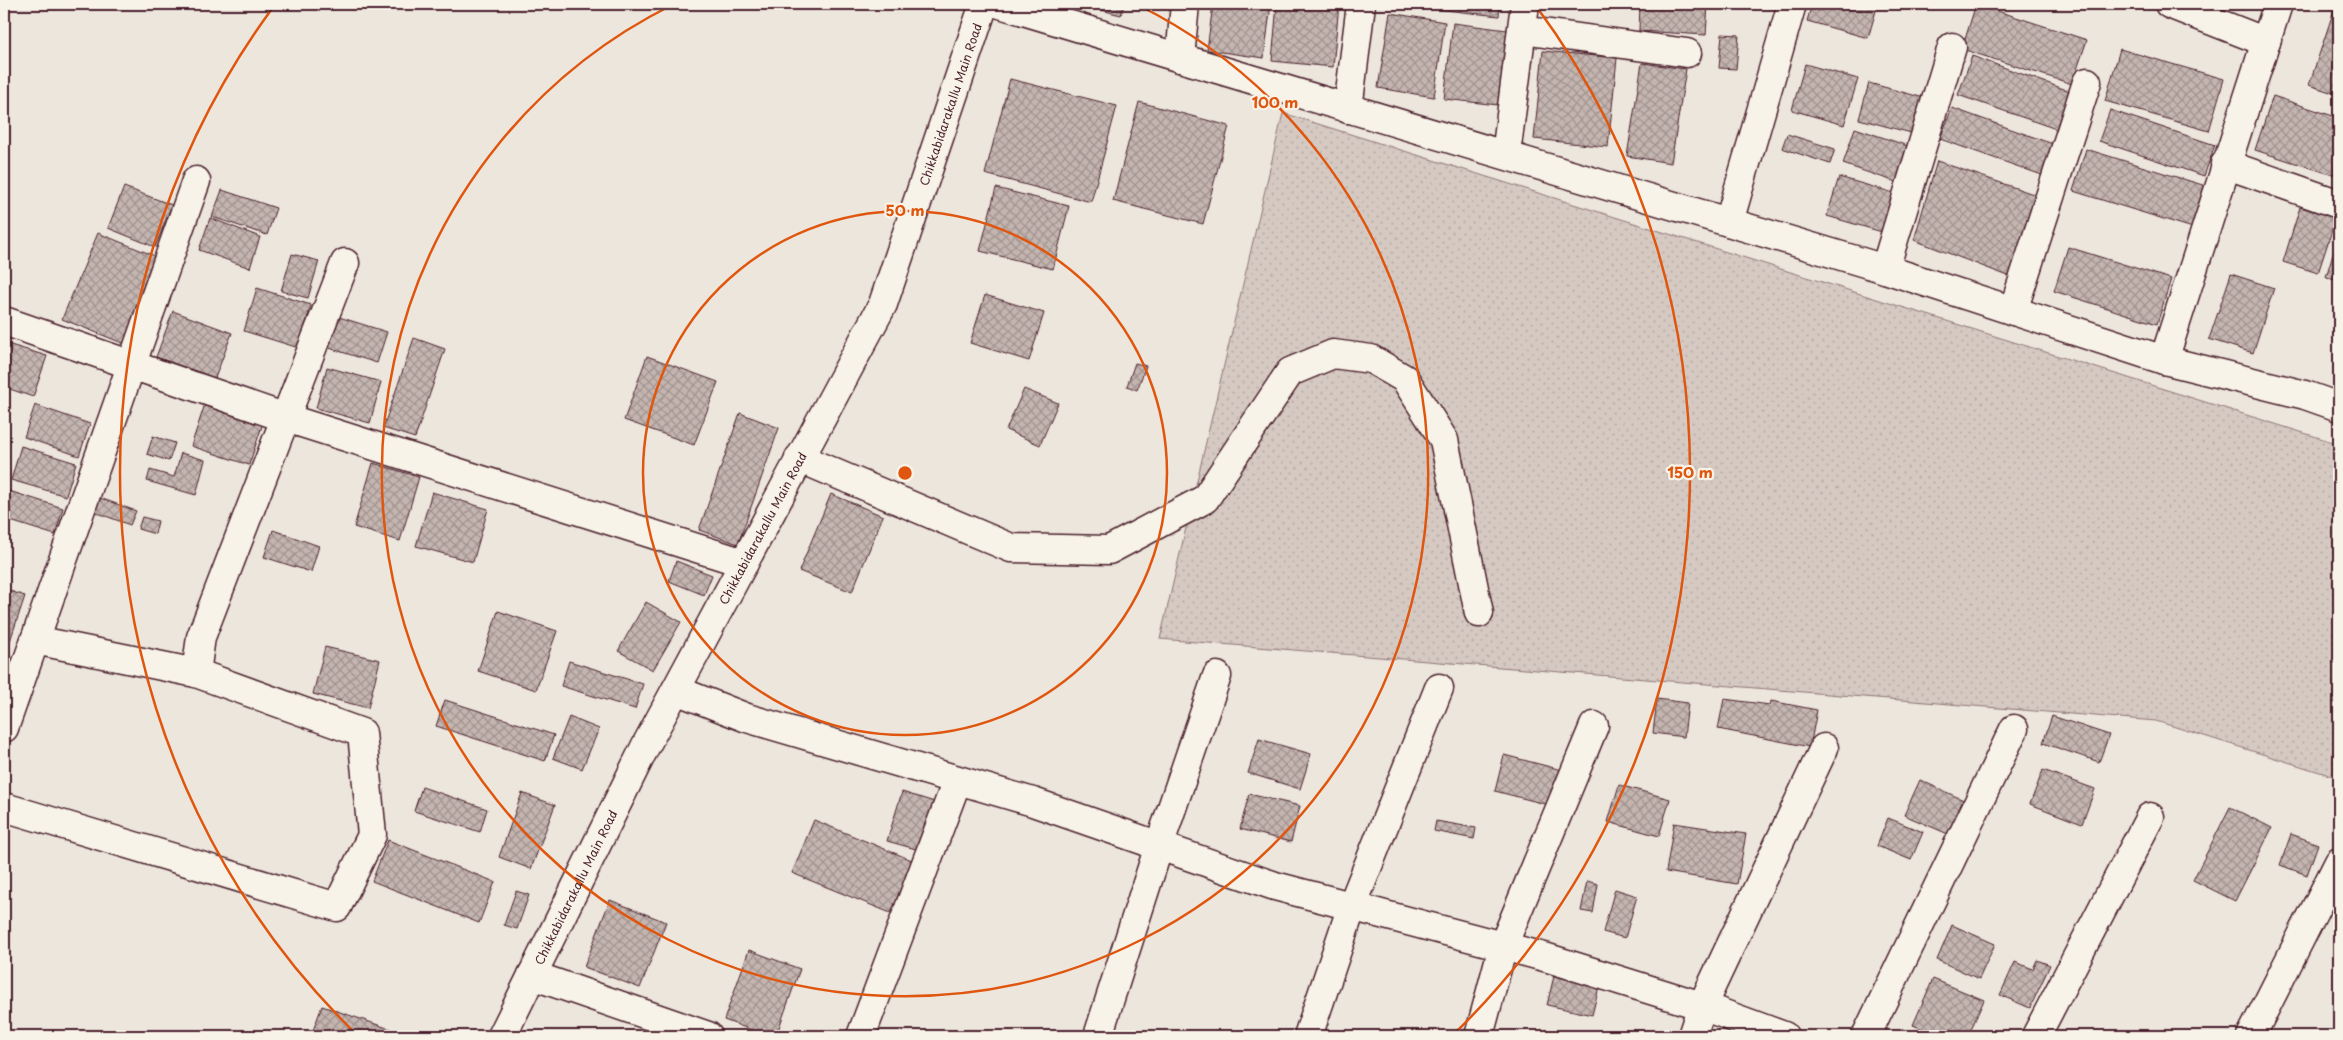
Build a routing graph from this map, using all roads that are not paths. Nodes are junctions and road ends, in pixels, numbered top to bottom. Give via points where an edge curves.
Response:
1 (984, 4) edge
2 (1000, 4) edge
3 (1185, 4) edge
4 (1360, 4) edge
5 (1792, 4) edge
6 (2169, 4) edge
7 (2278, 4) edge
8 (1524, 17) edge
9 (2266, 42) junction
10 (1952, 47) dead end
11 (1687, 53) dead end
12 (1180, 58) junction
13 (2087, 82) dead end
14 (1348, 109) junction
15 (1506, 155) junction
16 (2225, 164) junction
17 (196, 181) dead end
18 (2339, 204) edge
19 (1729, 222) junction
20 (345, 263) dead end
21 (1885, 269) junction
22 (2013, 311) junction
23 (4, 321) edge
24 (2164, 360) junction
25 (131, 363) junction
26 (2339, 407) edge
27 (286, 418) junction
28 (799, 458) junction
29 (744, 563) junction
30 (1479, 613) dead end
31 (34, 640) junction
32 (196, 673) junction
33 (1217, 676) dead end
34 (1439, 688) dead end
35 (676, 690) junction
36 (1594, 726) dead end
37 (4, 728) edge
38 (2014, 729) dead end
39 (1824, 748) dead end
40 (957, 781) junction
41 (4, 807) edge
42 (2150, 817) dead end
43 (1159, 846) junction
44 (2339, 862) edge
45 (1352, 906) junction
46 (1503, 946) junction
47 (532, 975) junction
48 (1702, 1006) junction
49 (502, 1036) edge
50 (708, 1036) edge
51 (861, 1036) edge
52 (1098, 1036) edge
53 (1308, 1036) edge
54 (1479, 1036) edge
55 (1692, 1036) edge
56 (1784, 1036) edge
57 (1866, 1036) edge
58 (2036, 1036) edge
59 (2251, 1036) edge

1 - 28 street, Chikkabidarakallu Main Road via 883,304
2 - 12 street
3 - 12 street
4 - 14 street
5 - 19 street
6 - 9 street
7 - 9 street
8 - 11 street
8 - 15 street
9 - 16 street
10 - 21 street
12 - 14 street
13 - 22 street
14 - 15 street
15 - 19 street
16 - 18 street
16 - 24 street
17 - 25 street
19 - 21 street
20 - 27 street
21 - 22 street
22 - 24 street
23 - 25 street
24 - 26 street via 2304,395
25 - 27 street
25 - 31 street
27 - 29 street
27 - 32 street via 201,637
28 - 29 street, Chikkabidarakallu Main Road
28 - 30 street via 1011,548 1108,550 1204,499 1290,372 1333,354 1371,359 1405,379 1444,440
29 - 35 street, Chikkabidarakallu Main Road
31 - 32 street
31 - 37 street
32 - 41 street via 362,733 372,835 338,907
33 - 43 street
34 - 45 street
35 - 40 street via 756,721
35 - 47 street, Chikkabidarakallu Main Road via 644,747
36 - 46 street
38 - 57 street
39 - 48 street
40 - 43 street via 1033,802
40 - 51 street
42 - 58 street
43 - 45 street via 1275,886
43 - 52 street
44 - 59 street
45 - 46 street
45 - 53 street
46 - 48 street
46 - 54 street
47 - 49 street, Chikkabidarakallu Main Road
47 - 50 street
48 - 55 street
48 - 56 street

